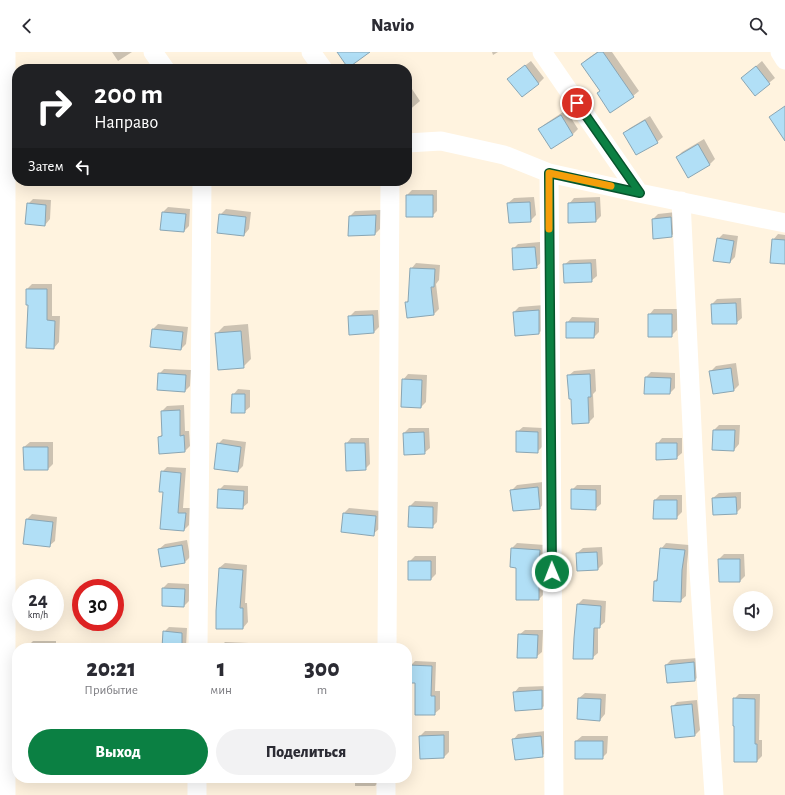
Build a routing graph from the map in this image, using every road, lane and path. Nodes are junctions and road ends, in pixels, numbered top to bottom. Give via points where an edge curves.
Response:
1 (153, 52) edge
2 (311, 52) edge
3 (542, 52) edge
4 (780, 52) edge
5 (6, 54) dead end
6 (785, 60) edge
7 (161, 64) edge
8 (319, 64) edge
9 (412, 143) edge
10 (549, 173) junction
11 (202, 186) edge
12 (390, 186) edge
13 (640, 193) junction
14 (681, 201) junction
15 (785, 223) edge
16 (3, 567) edge
17 (198, 643) edge
18 (387, 643) edge
19 (197, 783) edge
20 (386, 783) edge
21 (6, 795) edge
22 (197, 795) edge
23 (386, 795) edge
24 (554, 795) edge
25 (714, 795) edge

1 - 7 street
2 - 8 street
3 - 13 street
4 - 6 street
5 - 16 street
9 - 10 street via 442,141 504,155
10 - 13 street
10 - 24 street
11 - 17 street
12 - 18 street
13 - 14 street
14 - 15 street
14 - 25 street via 699,571
16 - 21 street
19 - 22 street
20 - 23 street

